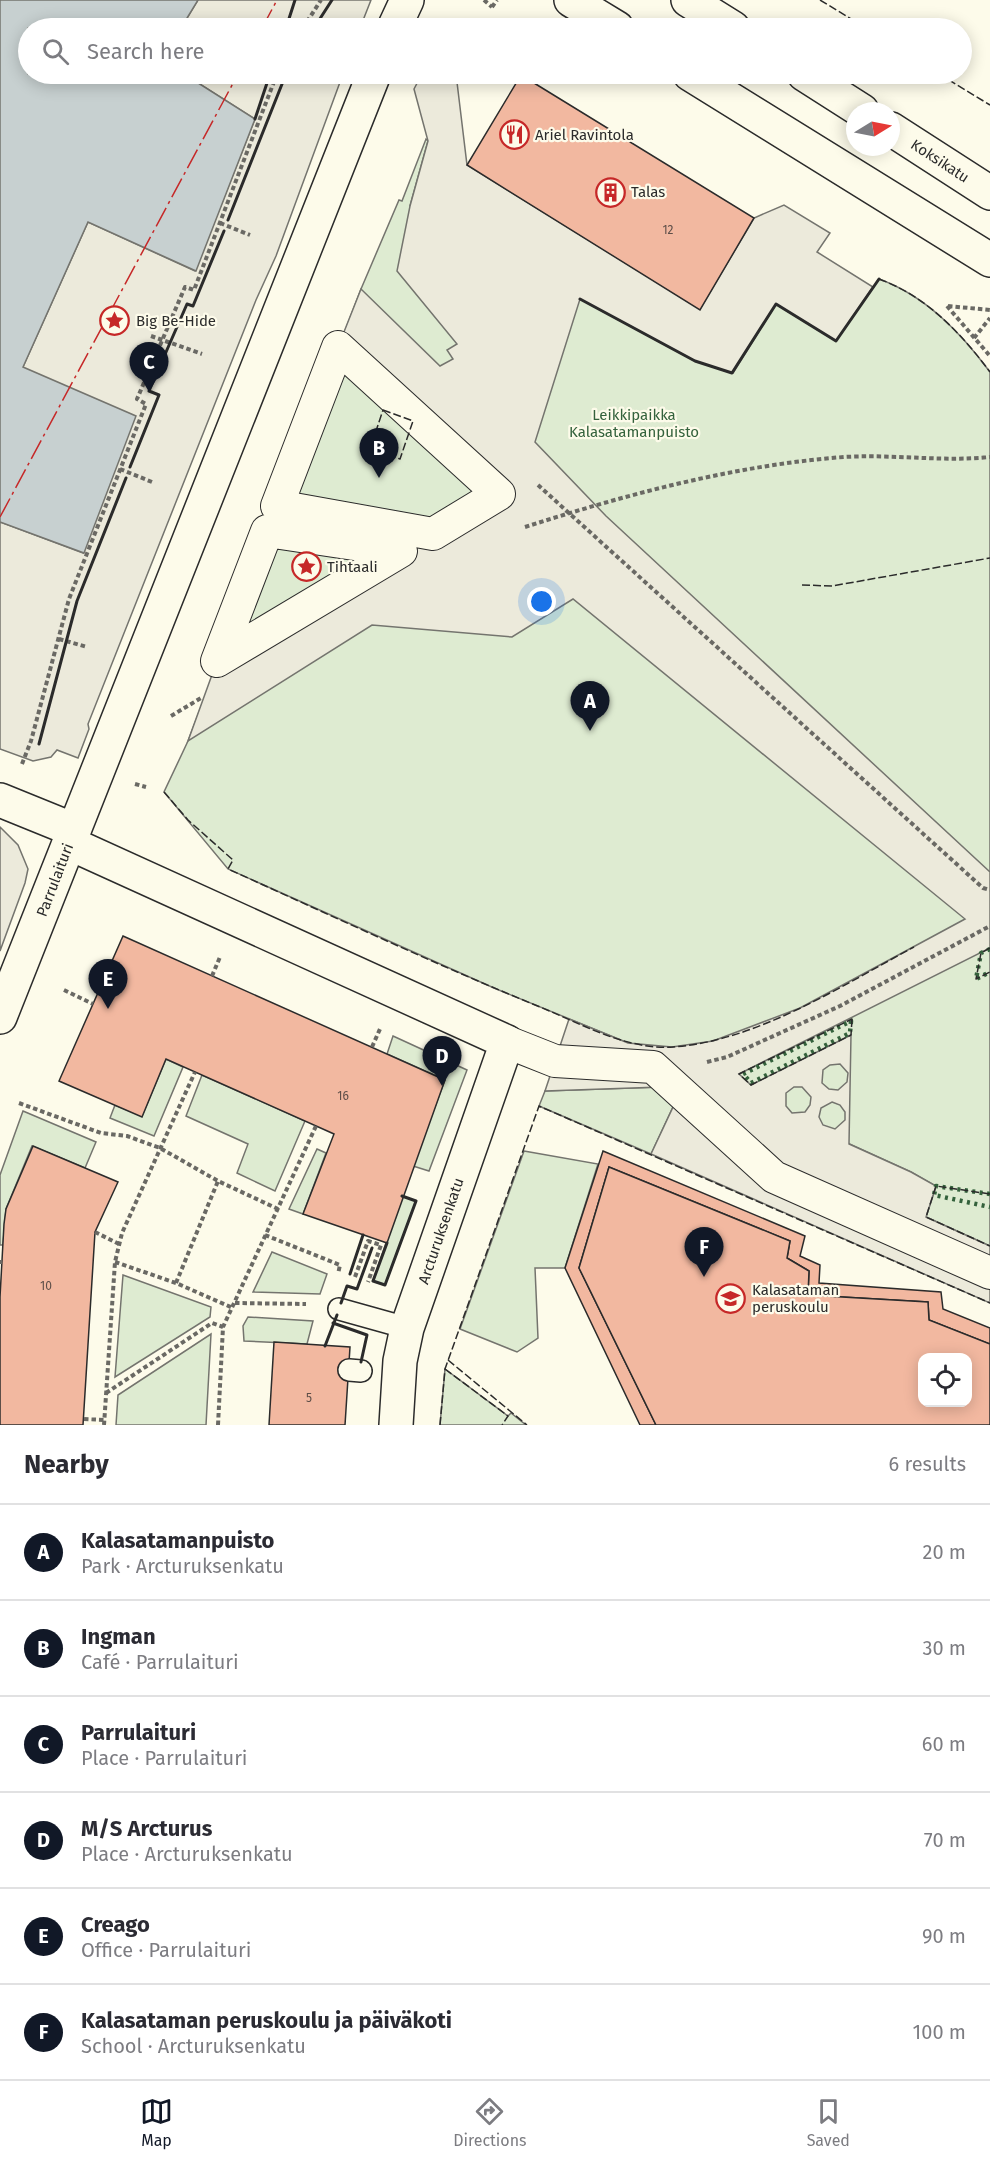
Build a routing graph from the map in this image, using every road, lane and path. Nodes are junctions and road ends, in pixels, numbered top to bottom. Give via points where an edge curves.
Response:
1 (321, 0) edge
2 (407, 0) edge
3 (484, 0) edge
4 (489, 0) edge
5 (497, 0) edge
6 (571, 0) edge
7 (688, 0) edge
8 (492, 7) junction
9 (309, 18) edge
10 (399, 18) edge
11 (601, 18) edge
12 (717, 18) edge
13 (273, 84) edge
14 (370, 84) edge
15 (706, 84) edge
16 (820, 84) edge
17 (848, 102) edge
18 (900, 135) edge
19 (990, 193) edge
20 (220, 223) junction
21 (250, 235) dead end
22 (990, 260) edge
23 (990, 310) edge
24 (990, 318) edge
25 (152, 336) dead end
26 (974, 338) junction
27 (162, 340) junction
28 (202, 354) dead end
29 (990, 356) edge
30 (990, 457) edge
31 (120, 469) junction
32 (152, 482) dead end
33 (534, 482) dead end
34 (277, 506) joint
35 (570, 513) junction
36 (59, 639) junction
37 (87, 647) dead end
38 (217, 661) joint
39 (4, 802) edge
40 (72, 836) junction
41 (990, 890) edge
42 (990, 926) edge
43 (222, 952) dead end
44 (212, 976) dead end
45 (64, 990) dead end
46 (93, 1004) dead end
47 (0, 1017) edge
48 (383, 1022) dead end
49 (507, 1042) junction
50 (372, 1047) dead end
51 (653, 1067) junction
52 (195, 1072) dead end
53 (19, 1102) dead end
54 (316, 1126) dead end
55 (160, 1148) junction
56 (218, 1182) junction
57 (278, 1209) junction
58 (95, 1232) dead end
59 (266, 1234) junction
60 (119, 1244) junction
61 (115, 1262) junction
62 (990, 1273) edge
63 (338, 1275) junction
64 (370, 1278) dead end
65 (176, 1283) junction
66 (335, 1285) dead end
67 (234, 1305) junction
68 (317, 1305) dead end
69 (339, 1309) dead end
70 (223, 1327) junction
71 (407, 1328) junction
72 (106, 1393) junction
73 (84, 1419) dead end
74 (104, 1422) edge
75 (218, 1425) edge
76 (396, 1425) edge

1 - 9 path
2 - 10 street
3 - 8 path
4 - 8 path
5 - 8 path
6 - 11 street
7 - 12 street
13 - 20 path
14 - 40 street, Parrulaituri
15 - 22 street
16 - 17 street
18 - 19 street, Koksikatu
20 - 21 path
20 - 27 path via 194,290 185,287
23 - 26 path via 947,306
24 - 26 path
25 - 27 path
26 - 29 path
27 - 28 path
27 - 31 path via 137,399 146,404
30 - 35 path via 846,457 764,466
31 - 32 path
31 - 36 path via 69,599
33 - 35 path
34 - 34 street via 433,534 499,494 338,347
35 - 41 path via 983,888
36 - 37 path
36 - 39 path via 32,741
38 - 38 street via 227,655 401,551 267,531
39 - 40 street
40 - 47 street, Parrulaituri
40 - 49 street
42 - 51 path via 840,1006 727,1057 683,1068
43 - 44 path
45 - 46 path
48 - 50 path
49 - 51 street via 555,1061
49 - 71 street, Arcturuksenkatu
51 - 62 street via 774,1177
52 - 55 path
53 - 55 path via 101,1133 127,1136
54 - 57 path
55 - 56 path
55 - 60 path
56 - 57 path
56 - 65 path
57 - 59 path
58 - 60 path
59 - 63 path via 340,1265
59 - 67 path
60 - 61 path
61 - 65 path
61 - 72 path
63 - 64 path via 354,1281 368,1241 381,1245
63 - 66 path
65 - 67 path
67 - 68 path
67 - 70 path
69 - 71 lane
70 - 72 path via 212,1323
70 - 75 path
71 - 76 street, Arcturuksenkatu via 400,1361
72 - 74 path
73 - 74 path

